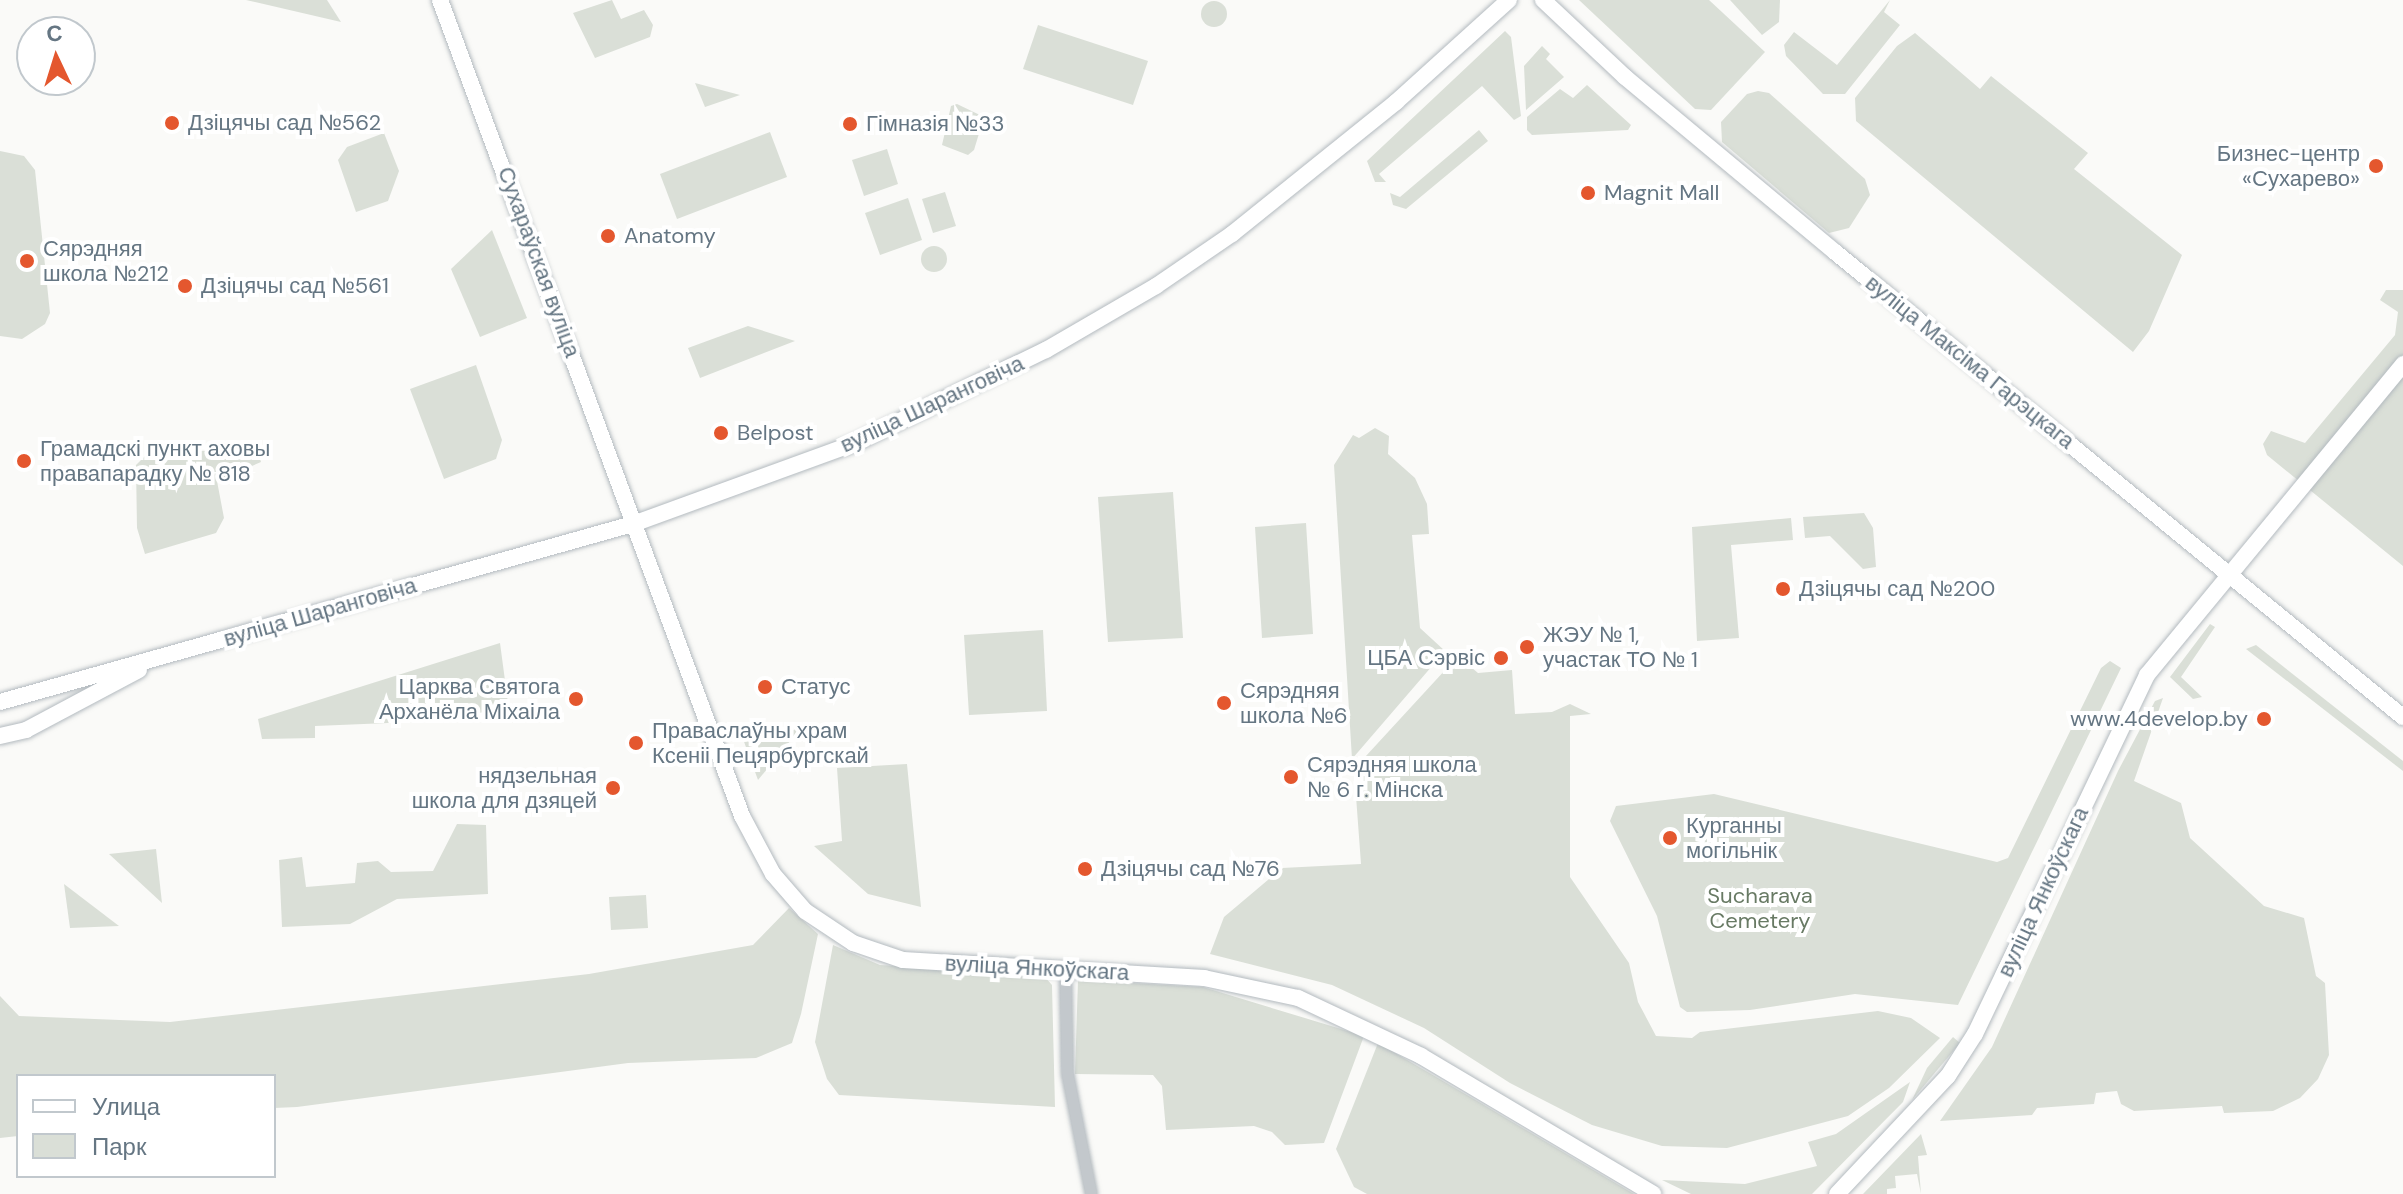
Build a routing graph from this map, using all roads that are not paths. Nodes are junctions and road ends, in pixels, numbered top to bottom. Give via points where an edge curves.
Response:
1 (440, 0) edge
2 (1509, 0) edge
3 (1543, 0) edge
4 (1553, 6) edge
5 (2403, 364) edge
6 (633, 524) junction
7 (2227, 574) junction
8 (169, 654) junction
9 (0, 702) edge
10 (2403, 717) edge
11 (0, 736) edge
12 (1065, 969) junction
13 (1091, 1194) edge
14 (1653, 1194) edge
15 (1837, 1194) edge

1 - 6 main road, Сухараўская вуліца
2 - 6 main road, вуліца Шаранговіча via 1384,112 1232,234 1156,286 1046,350 855,443
3 - 4 main road, вуліца Максіма Гарэцкага
4 - 7 main road, вуліца Максіма Гарэцкага via 1625,77
5 - 7 main road, вуліца Янкоўскага
6 - 8 main road, вуліца Шаранговіча
6 - 12 main road, вуліца Янкоўскага via 742,816 773,874 805,911 853,943 903,960
7 - 10 main road, вуліца Максіма Гарэцкага
7 - 15 main road, вуліца Янкоўскага via 2147,675 1975,1034 1939,1087
8 - 9 main road, вуліца Шаранговіча
8 - 11 main road, вуліца Шаранговіча via 26,730
12 - 13 street via 1067,1073
12 - 14 main road, вуліца Янкоўскага via 1218,980 1334,1012 1446,1070

